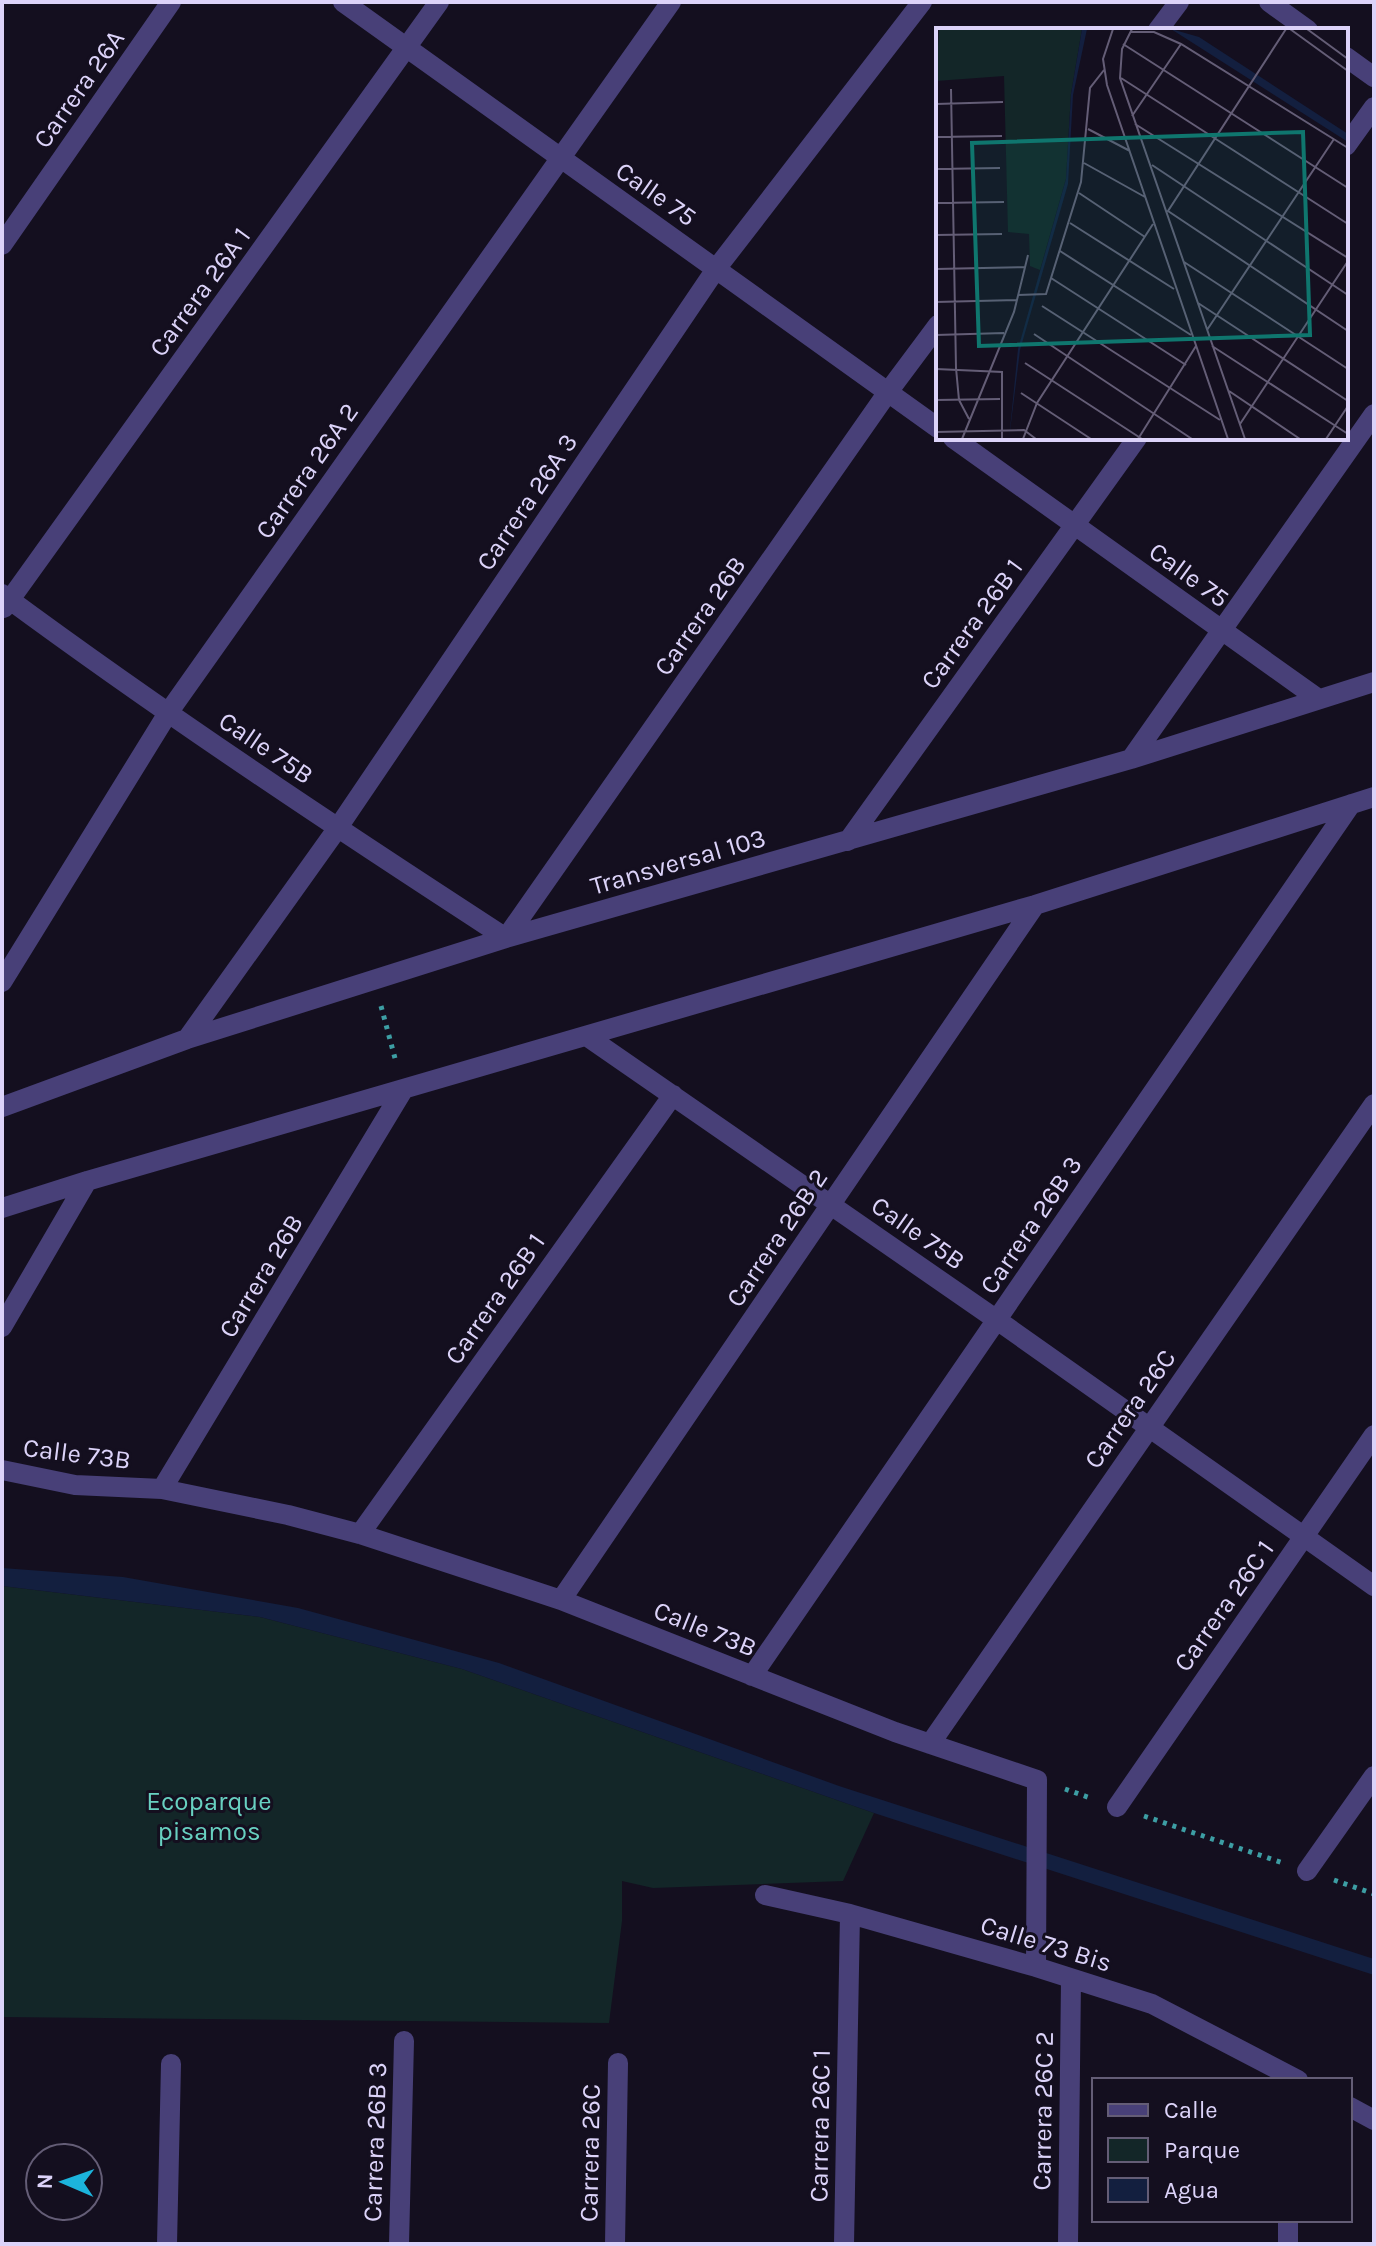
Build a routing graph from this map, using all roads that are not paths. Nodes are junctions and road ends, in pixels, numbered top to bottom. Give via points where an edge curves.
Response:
1 (171, 2) edge
2 (343, 2) edge
3 (439, 2) edge
4 (671, 2) edge
5 (922, 2) edge
6 (1179, 2) edge
7 (1269, 2) edge
8 (1160, 28) edge
9 (1305, 28) edge
10 (407, 48) junction
11 (1348, 58) edge
12 (1374, 77) edge
13 (1374, 107) edge
14 (1348, 143) edge
15 (560, 157) junction
16 (2, 245) edge
17 (716, 269) junction
18 (936, 328) edge
19 (888, 392) junction
20 (1374, 414) edge
21 (936, 427) edge
22 (956, 440) edge
23 (1136, 440) edge
24 (1074, 525) junction
25 (5, 601) edge
26 (1221, 631) junction
27 (1374, 682) edge
28 (1317, 698) junction
29 (168, 713) junction
30 (1131, 759) junction
31 (1374, 797) edge
32 (1351, 804) junction
33 (337, 829) junction
34 (848, 841) junction
35 (1035, 905) junction
36 (506, 938) junction
37 (2, 982) edge
38 (588, 1037) junction
39 (187, 1039) junction
40 (403, 1090) junction
41 (673, 1095) junction
42 (1374, 1104) edge
43 (2, 1107) edge
44 (87, 1181) junction
45 (831, 1204) junction
46 (2, 1208) edge
47 (997, 1320) junction
48 (2, 1327) edge
49 (1149, 1427) junction
50 (1374, 1435) edge
51 (2, 1470) edge
52 (162, 1489) junction
53 (360, 1534) junction
54 (1304, 1536) junction
55 (1374, 1586) edge
56 (561, 1600) junction
57 (752, 1676) junction
58 (930, 1744) junction
59 (1374, 1776) edge
60 (1117, 1807) road end
61 (1307, 1871) road end
62 (765, 1895) dead end
63 (850, 1914) junction
64 (1036, 1967) junction
65 (1071, 1979) junction
66 (404, 2041) dead end
67 (618, 2063) dead end
68 (171, 2064) dead end
69 (1290, 2078) edge
70 (1352, 2108) edge
71 (1374, 2120) edge
72 (1288, 2222) edge
73 (167, 2244) edge
74 (399, 2244) edge
75 (615, 2244) edge
76 (844, 2244) edge
77 (1068, 2244) edge
78 (1288, 2244) edge

1 - 16 street, Carrera 26A
2 - 10 street, Calle 75
3 - 10 street, Carrera 26A 1
4 - 15 street, Carrera 26A 2
5 - 17 street, Carrera 26A 3
6 - 8 street
7 - 9 street
10 - 15 street, Calle 75
10 - 25 street, Carrera 26A 1
11 - 12 street
13 - 14 street
15 - 17 street, Calle 75
15 - 29 street, Carrera 26A 2
17 - 19 street, Calle 75
17 - 33 street, Carrera 26A 3
18 - 19 street, Carrera 26B
19 - 21 street, Calle 75
19 - 36 street, Carrera 26B
20 - 26 street
22 - 24 street, Calle 75
23 - 24 street, Carrera 26B 1
24 - 26 street, Calle 75
24 - 34 street, Carrera 26B 1
25 - 29 street, Calle 75B
26 - 28 street, Calle 75
26 - 30 street
27 - 28 street, Transversal 103
28 - 30 street, Transversal 103
29 - 33 street, Calle 75B
29 - 37 street, Carrera 26A 2
30 - 34 street, Transversal 103
31 - 32 street
32 - 35 street
32 - 47 street, Carrera 26B 3
33 - 36 street, Calle 75B
33 - 39 street, Carrera 26A 3
34 - 36 street, Transversal 103
35 - 38 street
35 - 45 street, Carrera 26B 2
36 - 39 street, Transversal 103
38 - 40 street
38 - 41 street, Calle 75B
39 - 43 street, Transversal 103
40 - 44 street
40 - 52 street, Carrera 26B
41 - 45 street, Calle 75B
41 - 53 street, Carrera 26B 1
42 - 49 street, Carrera 26C
44 - 46 street
44 - 48 street
45 - 47 street, Calle 75B
45 - 56 street, Carrera 26B 2
47 - 49 street, Calle 75B
47 - 57 street, Carrera 26B 3
49 - 54 street, Calle 75B
49 - 58 street, Carrera 26C
50 - 54 street, Carrera 26C 1
51 - 52 street, Calle 73B via 75,1485
52 - 53 street, Calle 73B
53 - 56 street, Calle 73B
54 - 55 street, Calle 75B
54 - 60 street, Carrera 26C 1
56 - 57 street, Calle 73B
57 - 58 street, Calle 73B
58 - 64 street, Calle 73B via 1037,1780
59 - 61 street
62 - 63 street, Calle 73 Bis
63 - 64 street, Calle 73 Bis
63 - 76 street, Carrera 26C 1
64 - 65 street, Calle 73 Bis
65 - 69 street, Calle 73 Bis via 1152,2004
65 - 77 street, Carrera 26C 2
66 - 74 street, Carrera 26B 3
67 - 75 street, Carrera 26C
68 - 73 street
70 - 71 street
72 - 78 street

